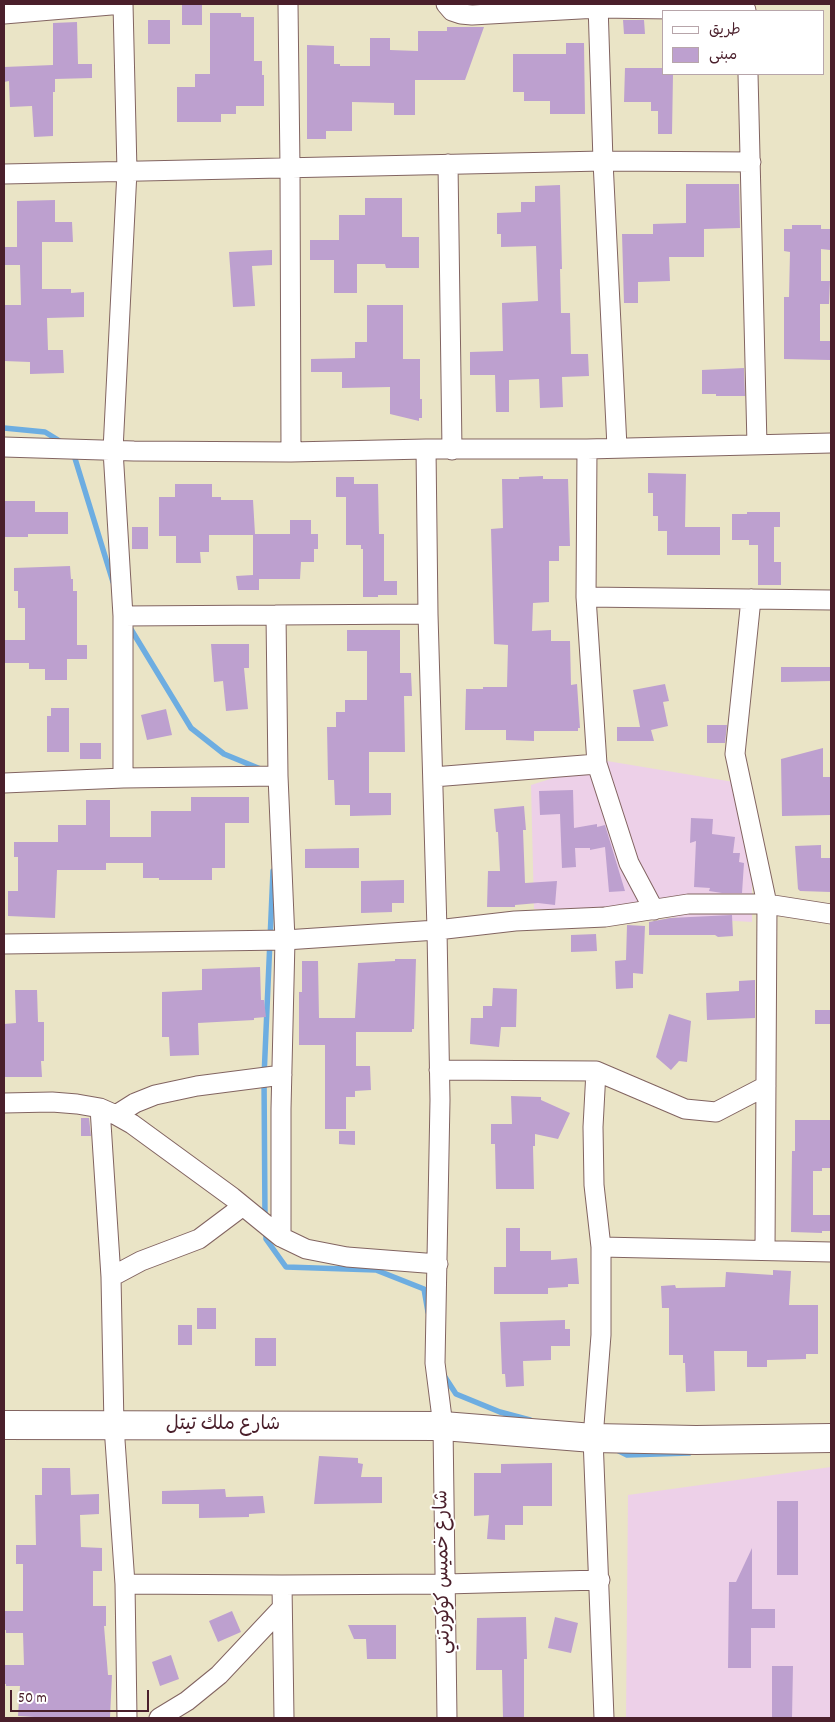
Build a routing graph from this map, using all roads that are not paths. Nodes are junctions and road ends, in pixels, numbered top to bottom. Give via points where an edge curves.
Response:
1 (123, 4) edge
2 (288, 4) edge
3 (446, 4) edge
4 (598, 6) edge
5 (746, 8) edge
6 (4, 14) edge
7 (748, 75) edge
8 (603, 161) junction
9 (751, 162) junction
10 (448, 164) junction
11 (290, 168) junction
12 (127, 171) junction
13 (4, 174) edge
14 (831, 443) edge
15 (757, 445) junction
16 (4, 446) edge
17 (617, 447) junction
18 (426, 449) junction
19 (587, 449) junction
20 (113, 450) junction
21 (452, 450) junction
22 (291, 452) junction
23 (586, 596) junction
24 (751, 599) junction
25 (831, 600) edge
26 (428, 614) junction
27 (276, 615) junction
28 (123, 616) junction
29 (597, 764) junction
30 (278, 776) junction
31 (433, 777) junction
32 (123, 778) junction
33 (4, 783) edge
34 (768, 904) junction
35 (654, 910) junction
36 (831, 914) edge
37 (437, 930) junction
38 (285, 940) junction
39 (4, 944) edge
40 (438, 1070) junction
41 (596, 1070) junction
42 (282, 1075) junction
43 (766, 1086) junction
44 (4, 1103) edge
45 (108, 1111) junction
46 (243, 1206) junction
47 (281, 1237) junction
48 (600, 1247) junction
49 (765, 1250) junction
50 (831, 1252) edge
51 (438, 1264) junction
52 (111, 1277) junction
53 (4, 1425) edge
54 (114, 1426) junction
55 (443, 1426) junction
56 (593, 1438) junction
57 (831, 1438) edge
58 (600, 1580) junction
59 (124, 1584) junction
60 (445, 1584) junction
61 (282, 1585) junction
62 (282, 1608) junction
63 (127, 1718) edge
64 (159, 1718) edge
65 (284, 1718) edge
66 (447, 1718) edge
67 (604, 1718) edge

1 - 6 street
1 - 12 street
2 - 11 street
3 - 4 street via 452,11 472,15
4 - 5 street
4 - 8 street
7 - 9 street
8 - 9 street
8 - 10 street
8 - 17 street
9 - 15 street
10 - 11 street
10 - 21 street
11 - 12 street
11 - 22 street
12 - 13 street
12 - 20 street
14 - 15 street
15 - 17 street
16 - 20 street
17 - 19 street
18 - 21 street
18 - 22 street
18 - 26 street, شارع خميس كوكورتني
19 - 21 street
19 - 23 street
20 - 22 street
20 - 28 street
23 - 24 street
23 - 29 street
24 - 25 street
24 - 34 street via 735,754
26 - 27 street
26 - 31 street, شارع خميس كوكورتني
27 - 28 street
27 - 30 street
28 - 32 street
29 - 31 street
29 - 35 street via 629,863
30 - 32 street
30 - 38 street
31 - 37 street, شارع خميس كوكورتني
32 - 33 street
34 - 35 street via 688,904
34 - 36 street
34 - 43 street
35 - 37 street
37 - 38 street
37 - 40 street, شارع خميس كوكورتني
38 - 39 street
38 - 42 street
40 - 41 street
40 - 51 street, شارع خميس كوكورتني
41 - 43 street via 685,1108 716,1112
41 - 48 street via 594,1185
42 - 45 street via 197,1086 155,1095
42 - 47 street
43 - 49 street
44 - 45 street via 52,1102
45 - 46 street via 132,1124
45 - 52 street
46 - 47 street
46 - 52 street via 199,1239 141,1261
47 - 51 street via 306,1249 347,1257
48 - 49 street
48 - 56 street via 602,1334
49 - 50 street
51 - 55 street, شارع خميس كوكورتني via 436,1363
52 - 54 street
53 - 54 main road, شارع ملك تيتل
54 - 55 main road, شارع ملك تيتل
54 - 59 street
55 - 56 main road, شارع ملك تيتل
55 - 60 street, شارع خميس كوكورتني
56 - 57 main road, شارع ملك تيتل
56 - 58 street
58 - 60 street
58 - 67 street
59 - 61 street
59 - 63 street
60 - 61 street
60 - 66 street, شارع خميس كوكورتني
61 - 62 street
62 - 64 street via 219,1675
62 - 65 street

